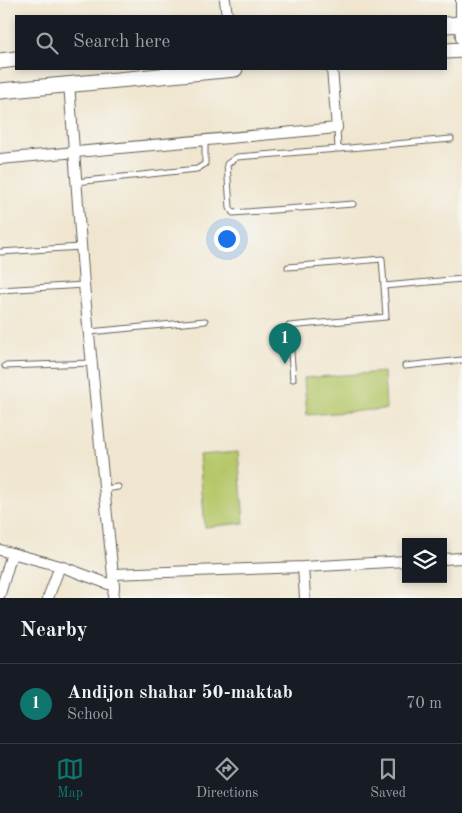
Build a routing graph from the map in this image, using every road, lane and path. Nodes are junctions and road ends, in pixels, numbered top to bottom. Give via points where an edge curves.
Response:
1 (225, 0) edge
2 (461, 0) edge
3 (227, 15) edge
4 (458, 28) edge
5 (462, 50) edge
6 (447, 51) edge
7 (15, 59) edge
8 (0, 61) edge
9 (223, 70) edge
10 (332, 70) edge
11 (69, 83) junction
12 (0, 91) edge
13 (337, 128) junction
14 (451, 139) dead end
15 (205, 141) junction
16 (338, 148) junction
17 (74, 153) junction
18 (0, 159) edge
19 (76, 182) junction
20 (353, 204) dead end
21 (81, 247) junction
22 (0, 252) edge
23 (288, 267) dead end
24 (462, 279) edge
25 (84, 285) junction
26 (384, 286) junction
27 (0, 290) edge
28 (204, 321) dead end
29 (89, 332) junction
30 (462, 360) edge
31 (92, 363) junction
32 (6, 366) dead end
33 (405, 366) dead end
34 (294, 379) dead end
35 (118, 488) dead end
36 (104, 489) junction
37 (0, 550) edge
38 (12, 553) junction
39 (462, 558) edge
40 (447, 559) edge
41 (402, 561) edge
42 (60, 566) junction
43 (303, 567) junction
44 (113, 574) junction
45 (114, 586) junction
46 (0, 594) edge
47 (48, 598) edge
48 (113, 598) edge
49 (305, 598) edge

1 - 3 street
2 - 4 street
5 - 6 main road
7 - 8 main road
9 - 11 main road
10 - 13 street
11 - 12 main road
11 - 17 street
13 - 15 street
13 - 16 lane
14 - 16 lane
15 - 17 street
15 - 19 lane via 205,164 197,169
16 - 20 lane via 237,157 227,164 230,208 233,213
17 - 18 street
17 - 19 street
19 - 21 street
21 - 22 lane
21 - 25 street
23 - 26 lane via 382,259
24 - 26 lane
25 - 27 lane
25 - 29 street
26 - 34 lane via 386,317 289,326
28 - 29 lane
29 - 31 street
30 - 33 lane
31 - 32 lane
31 - 36 street
35 - 36 lane
36 - 44 street
37 - 38 street
38 - 42 street
38 - 46 street
39 - 40 street
41 - 43 street
42 - 45 street
42 - 47 street
43 - 44 street
43 - 49 street
44 - 45 street
45 - 48 street

